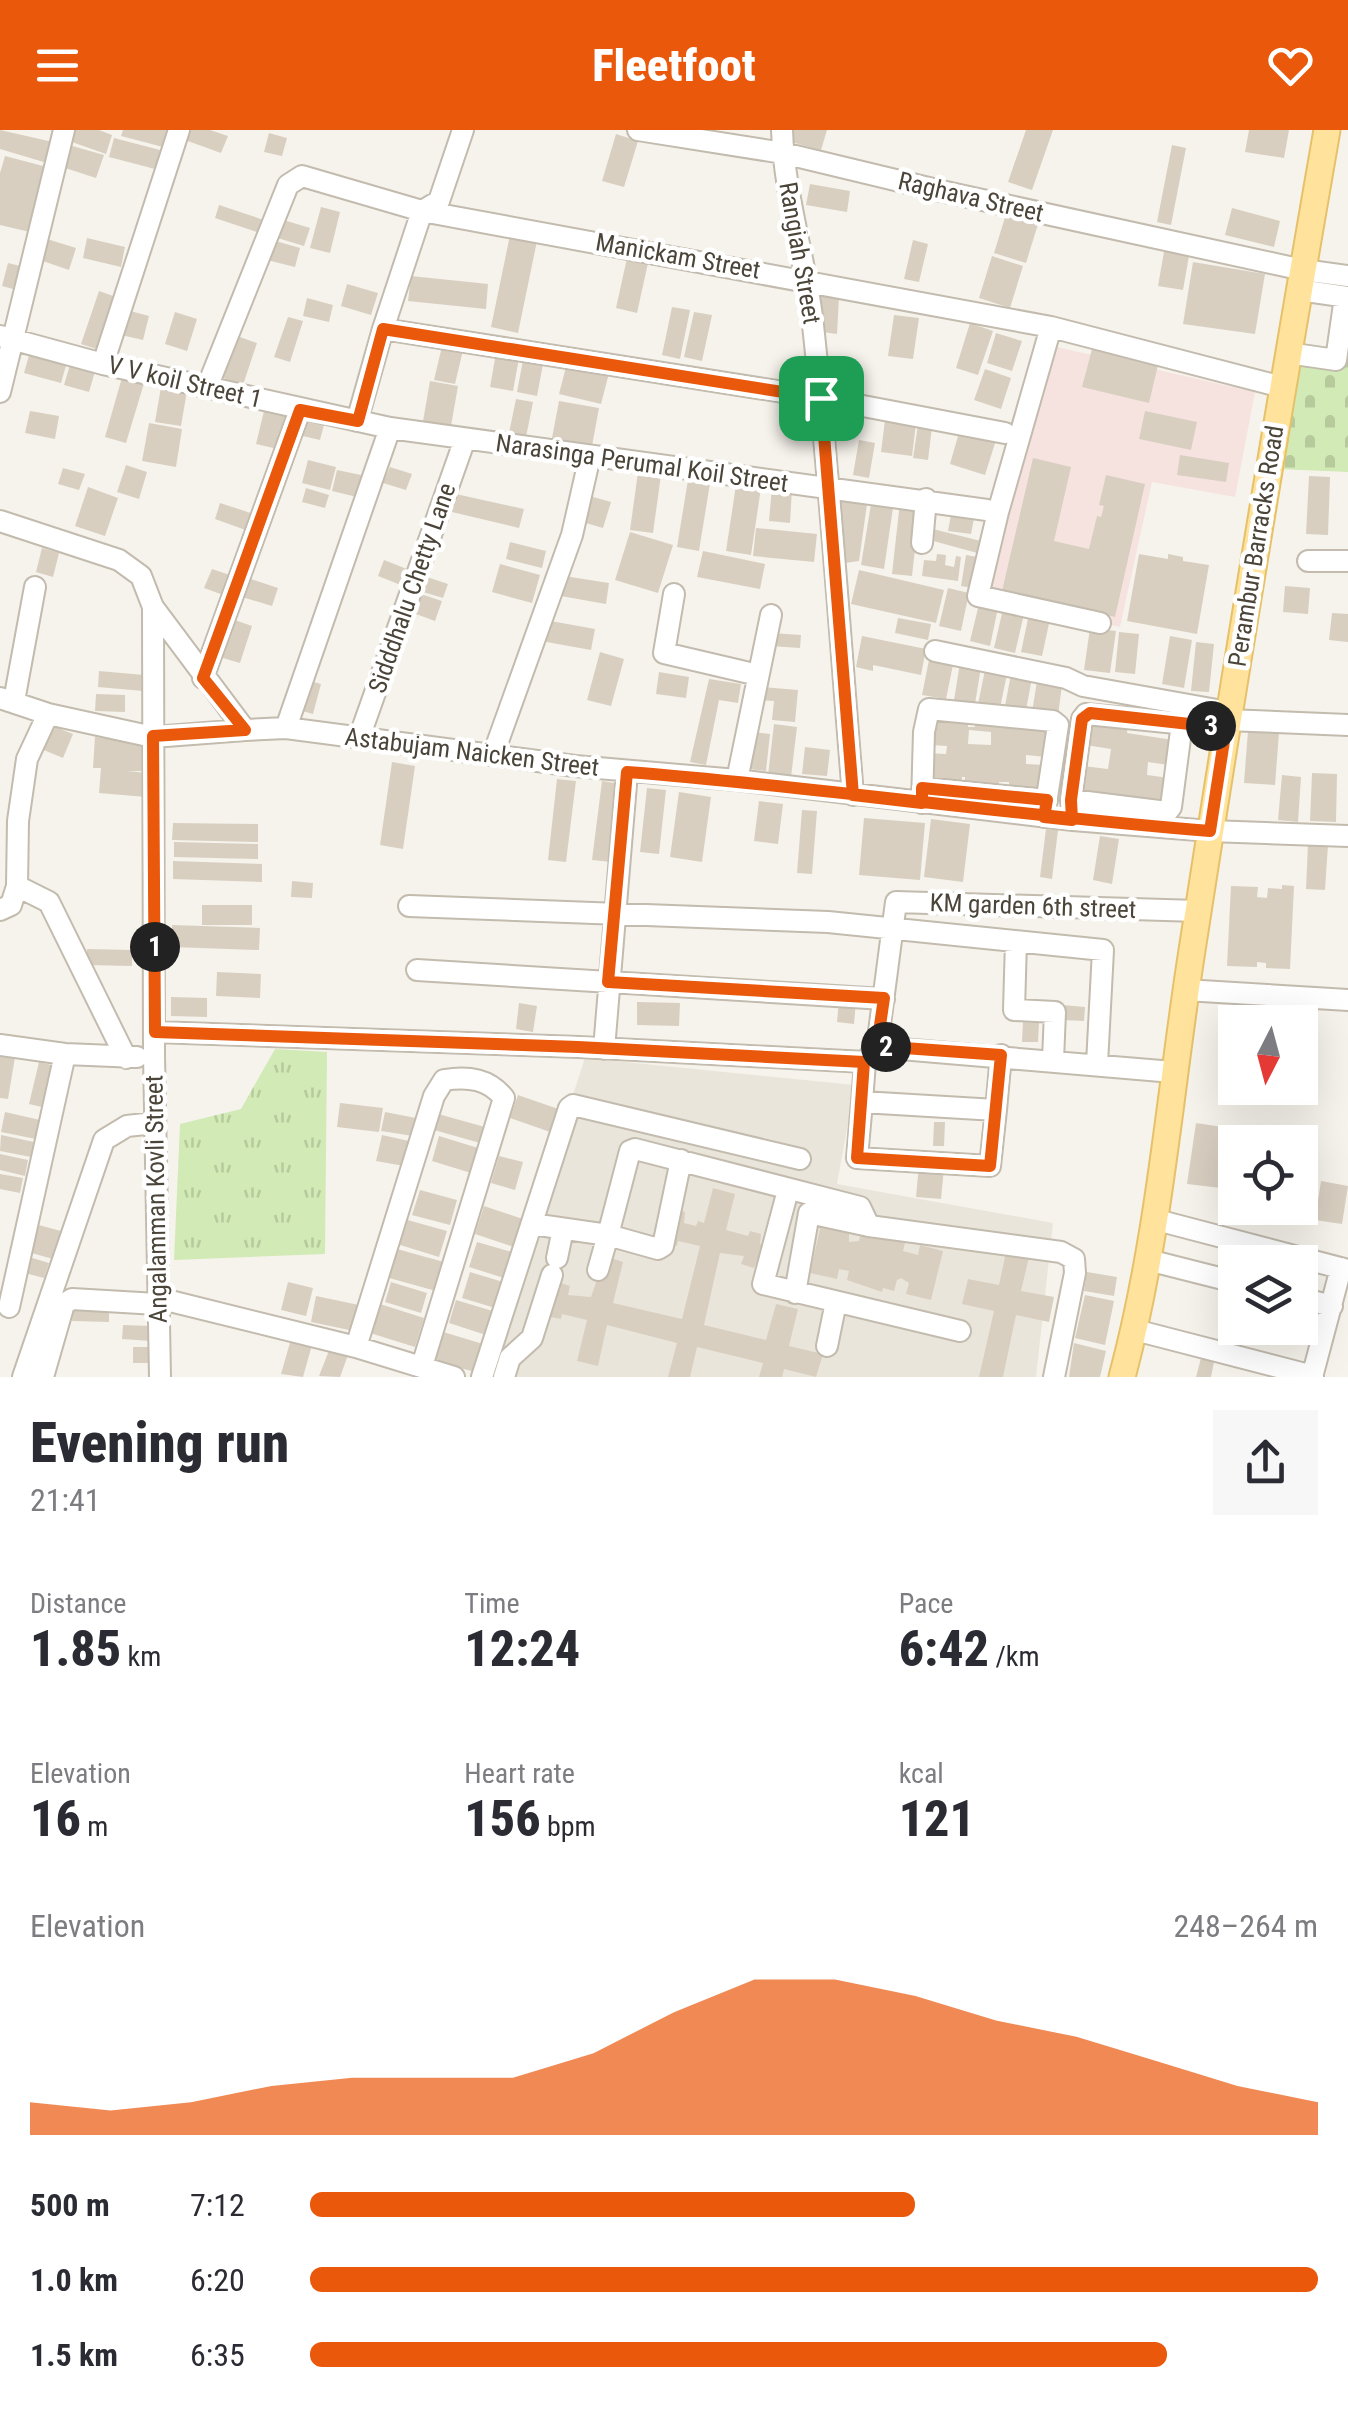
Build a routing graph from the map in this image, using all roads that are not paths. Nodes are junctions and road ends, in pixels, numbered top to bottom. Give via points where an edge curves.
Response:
1 (64, 130) edge
2 (179, 130) edge
3 (463, 130) edge
4 (641, 130) edge
5 (782, 130) edge
6 (1327, 130) edge
7 (783, 152) junction
8 (422, 211) junction
9 (808, 280) junction
10 (1301, 280) junction
11 (1347, 290) edge
12 (1052, 327) junction
13 (383, 329) junction
14 (6, 339) edge
15 (1288, 353) junction
16 (1342, 360) edge
17 (102, 364) junction
18 (208, 385) junction
19 (1282, 386) junction
20 (0, 392) edge
21 (821, 398) junction
22 (300, 410) junction
23 (358, 421) junction
24 (390, 428) junction
25 (1006, 433) dead end
26 (465, 439) junction
27 (590, 456) junction
28 (826, 488) junction
29 (926, 499) junction
30 (987, 510) dead end
31 (0, 521) edge
32 (922, 543) dead end
33 (1308, 560) dead end
34 (1348, 561) edge
35 (35, 587) dead end
36 (674, 594) dead end
37 (153, 607) junction
38 (772, 615) dead end
39 (1100, 623) dead end
40 (935, 650) dead end
41 (758, 675) junction
42 (203, 678) junction
43 (7, 699) edge
44 (48, 714) junction
45 (1227, 720) junction
46 (1182, 723) junction
47 (1348, 724) edge
48 (286, 728) junction
49 (245, 730) junction
50 (153, 736) junction
51 (360, 738) junction
52 (493, 755) junction
53 (627, 772) junction
54 (738, 780) junction
55 (853, 795) junction
56 (922, 796) junction
57 (1046, 809) junction
58 (1072, 810) junction
59 (1210, 831) junction
60 (1348, 836) edge
61 (17, 886) junction
62 (409, 906) dead end
63 (0, 910) edge
64 (1198, 911) junction
65 (613, 914) junction
66 (891, 929) junction
67 (1016, 942) junction
68 (418, 970) dead end
69 (608, 982) junction
70 (1186, 990) junction
71 (884, 998) junction
72 (1348, 1000) edge
73 (155, 1032) junction
74 (0, 1044) edge
75 (604, 1049) junction
76 (65, 1054) junction
77 (871, 1054) junction
78 (154, 1055) junction
79 (1001, 1055) junction
80 (126, 1058) junction
81 (1052, 1060) junction
82 (1098, 1064) junction
83 (1173, 1072) junction
84 (862, 1102) junction
85 (996, 1110) junction
86 (154, 1123) junction
87 (800, 1159) dead end
88 (682, 1160) junction
89 (788, 1190) junction
90 (1154, 1219) junction
91 (532, 1224) junction
92 (869, 1226) junction
93 (563, 1229) junction
94 (608, 1235) junction
95 (1148, 1260) junction
96 (1344, 1269) edge
97 (598, 1270) dead end
98 (1218, 1278) edge
99 (796, 1292) junction
100 (157, 1301) junction
101 (836, 1302) junction
102 (1318, 1302) edge
103 (5, 1306) edge
104 (1332, 1306) junction
105 (41, 1324) junction
106 (1135, 1330) junction
107 (960, 1331) dead end
108 (827, 1346) dead end
109 (356, 1347) junction
110 (422, 1366) junction
111 (1312, 1376) edge
112 (23, 1377) edge
113 (43, 1377) edge
114 (160, 1377) edge
115 (454, 1377) edge
116 (482, 1377) edge
117 (504, 1377) edge
118 (1054, 1377) edge
119 (1122, 1377) edge

1 - 14 street
2 - 17 street
3 - 8 street via 439,201
4 - 7 street, Raghava Street
5 - 7 street, Rangiah Street
6 - 10 main road, Perambur Barracks Road
7 - 9 street, Rangiah Street
7 - 10 street, Raghava Street
8 - 9 street, Manickam Street
8 - 13 street
8 - 18 street, Manickam Street via 308,177 291,180
9 - 12 street, Manickam Street
9 - 21 street, Rangiah Street
10 - 11 street, Raghava Street
10 - 15 main road, Perambur Barracks Road
11 - 16 street
12 - 19 street, Manickam Street
12 - 39 street via 978,596
13 - 21 street
13 - 23 street
14 - 17 street, V V koil Street 1
14 - 20 street
15 - 16 street
15 - 19 main road, Perambur Barracks Road
17 - 18 street, V V koil Street 1
18 - 22 street, V V koil Street 1
19 - 45 main road, Perambur Barracks Road
21 - 25 street
21 - 28 street, Rangiah Street
22 - 23 street, V V koil Street 1
22 - 42 street
23 - 24 street, Narasinga Perumal Koil Street
24 - 26 street, Narasinga Perumal Koil Street
24 - 48 street
26 - 27 street, Narasinga Perumal Koil Street
26 - 51 street, Sidddhalu Chetty Lane
27 - 28 street, Narasinga Perumal Koil Street
27 - 52 street via 572,535
28 - 29 street, Narasinga Perumal Koil Street
28 - 55 street, Rangiah Street
29 - 30 street, Narasinga Perumal Koil Street
29 - 32 street
31 - 37 street via 119,560 142,576
33 - 34 street
35 - 43 street
36 - 41 street via 664,653
37 - 42 street
37 - 50 street, Angalamman Kovli Street
38 - 41 street
40 - 45 street
41 - 54 street
42 - 49 street
43 - 44 street, Astabujam Naicken Street
44 - 50 street, Astabujam Naicken Street
44 - 61 street via 27,759
45 - 46 street
45 - 47 street
45 - 59 main road, Perambur Barracks Road
46 - 58 street via 1170,810
46 - 58 street via 1086,714
48 - 49 street, Astabujam Naicken Street
48 - 51 street, Astabujam Naicken Street
49 - 50 street, Astabujam Naicken Street
50 - 73 street, Angalamman Kovli Street
51 - 52 street, Astabujam Naicken Street
52 - 53 street, Astabujam Naicken Street
53 - 54 street, Astabujam Naicken Street
53 - 65 street
54 - 55 street, Astabujam Naicken Street
55 - 56 street, Astabujam Naicken Street
56 - 57 street, Astabujam Naicken Street
56 - 57 street via 926,716 932,708 1057,723
57 - 58 street, Astabujam Naicken Street
58 - 59 street, Astabujam Naicken Street
59 - 60 street, Astabujam Naicken Street
59 - 64 main road, Perambur Barracks Road
61 - 63 street
61 - 80 street via 49,902
62 - 65 street
64 - 66 street, KM garden 6th street via 896,902
64 - 70 main road, Perambur Barracks Road
65 - 66 street
65 - 69 street
66 - 67 street
66 - 71 street
67 - 81 street via 1014,1010 1055,1012
67 - 82 street via 1103,950
68 - 69 street
69 - 71 street
69 - 75 street
70 - 72 street
70 - 83 main road, Perambur Barracks Road
71 - 77 street
73 - 75 street
73 - 78 street, Angalamman Kovli Street
74 - 76 street
75 - 77 street
76 - 80 street
76 - 103 street
77 - 79 street
77 - 84 street
78 - 80 street
78 - 86 street, Angalamman Kovli Street
79 - 81 street
79 - 85 street
81 - 82 street
82 - 83 street
83 - 90 main road, Perambur Barracks Road
84 - 85 street
84 - 85 street via 857,1158 876,1160 990,1166
86 - 100 street, Angalamman Kovli Street
86 - 105 street via 127,1126 104,1140
87 - 91 street via 573,1105
88 - 89 street
88 - 94 street via 632,1149
88 - 94 street via 662,1248
89 - 92 street via 860,1208
89 - 99 street via 763,1284
90 - 95 main road, Perambur Barracks Road
90 - 96 street
91 - 93 street
91 - 116 street
92 - 99 street via 808,1212
92 - 118 street via 1061,1252 1074,1260
93 - 94 street
93 - 117 street via 532,1338 510,1358
94 - 97 street
95 - 98 street
95 - 106 main road, Perambur Barracks Road
96 - 104 street
99 - 101 street
100 - 109 street
100 - 113 street via 64,1304
100 - 114 street, Angalamman Kovli Street
101 - 107 street
101 - 108 street
102 - 104 street
103 - 105 street
104 - 111 street
105 - 112 street
106 - 111 street
106 - 119 main road, Perambur Barracks Road
109 - 110 street
109 - 110 street via 434,1096 444,1080 493,1084 504,1098
110 - 115 street

